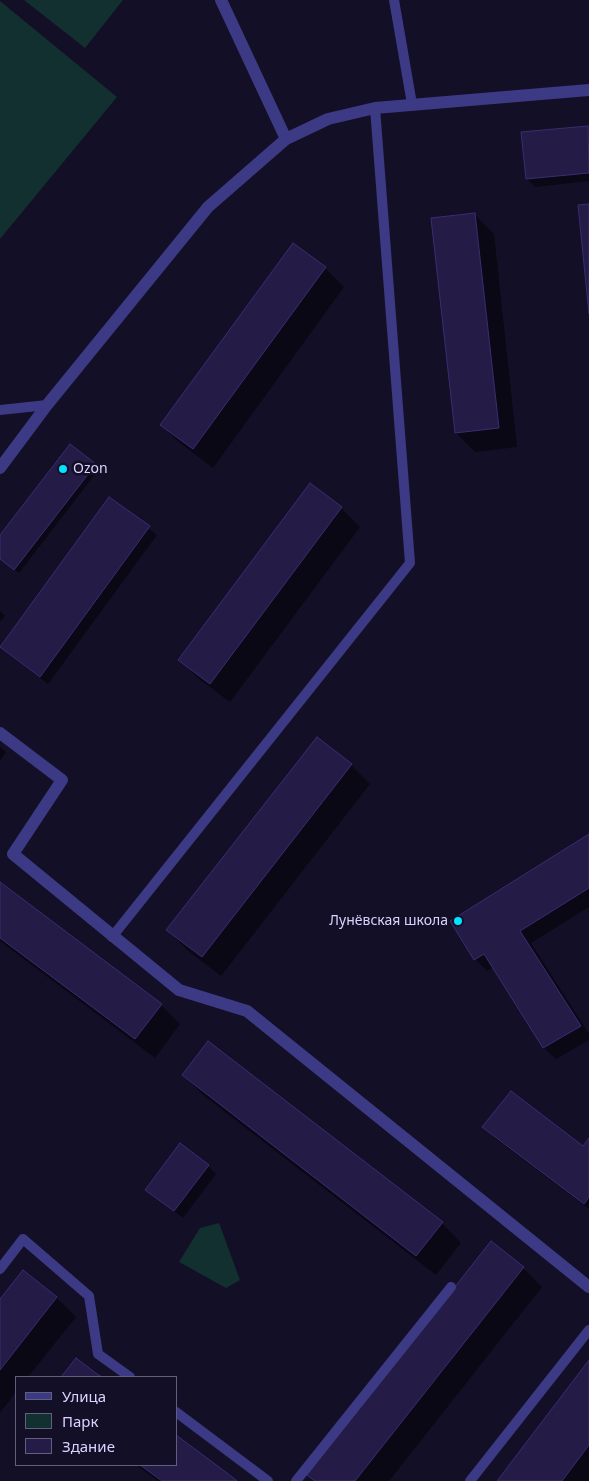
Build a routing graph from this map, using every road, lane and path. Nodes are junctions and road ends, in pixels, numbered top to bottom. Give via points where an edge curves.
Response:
1 (221, 0) edge
2 (394, 0) edge
3 (589, 90) edge
4 (412, 104) junction
5 (375, 108) junction
6 (286, 139) junction
7 (47, 404) junction
8 (0, 410) edge
9 (0, 468) edge
10 (0, 733) edge
11 (112, 937) junction
12 (0, 1269) edge
13 (451, 1287) dead end
14 (589, 1287) edge
15 (589, 1330) edge
16 (129, 1376) edge
17 (178, 1414) edge
18 (268, 1481) edge
19 (296, 1481) edge
20 (470, 1481) edge

1 - 6 street
2 - 4 lane
3 - 4 street
4 - 5 street
5 - 6 street via 328,119
5 - 11 lane via 410,563
6 - 7 street via 208,208
7 - 8 lane
7 - 9 street
10 - 11 street via 62,780 12,854
11 - 14 street via 179,990 247,1011
12 - 16 lane via 23,1239 89,1296 98,1354
13 - 19 lane
15 - 20 lane
17 - 18 lane

